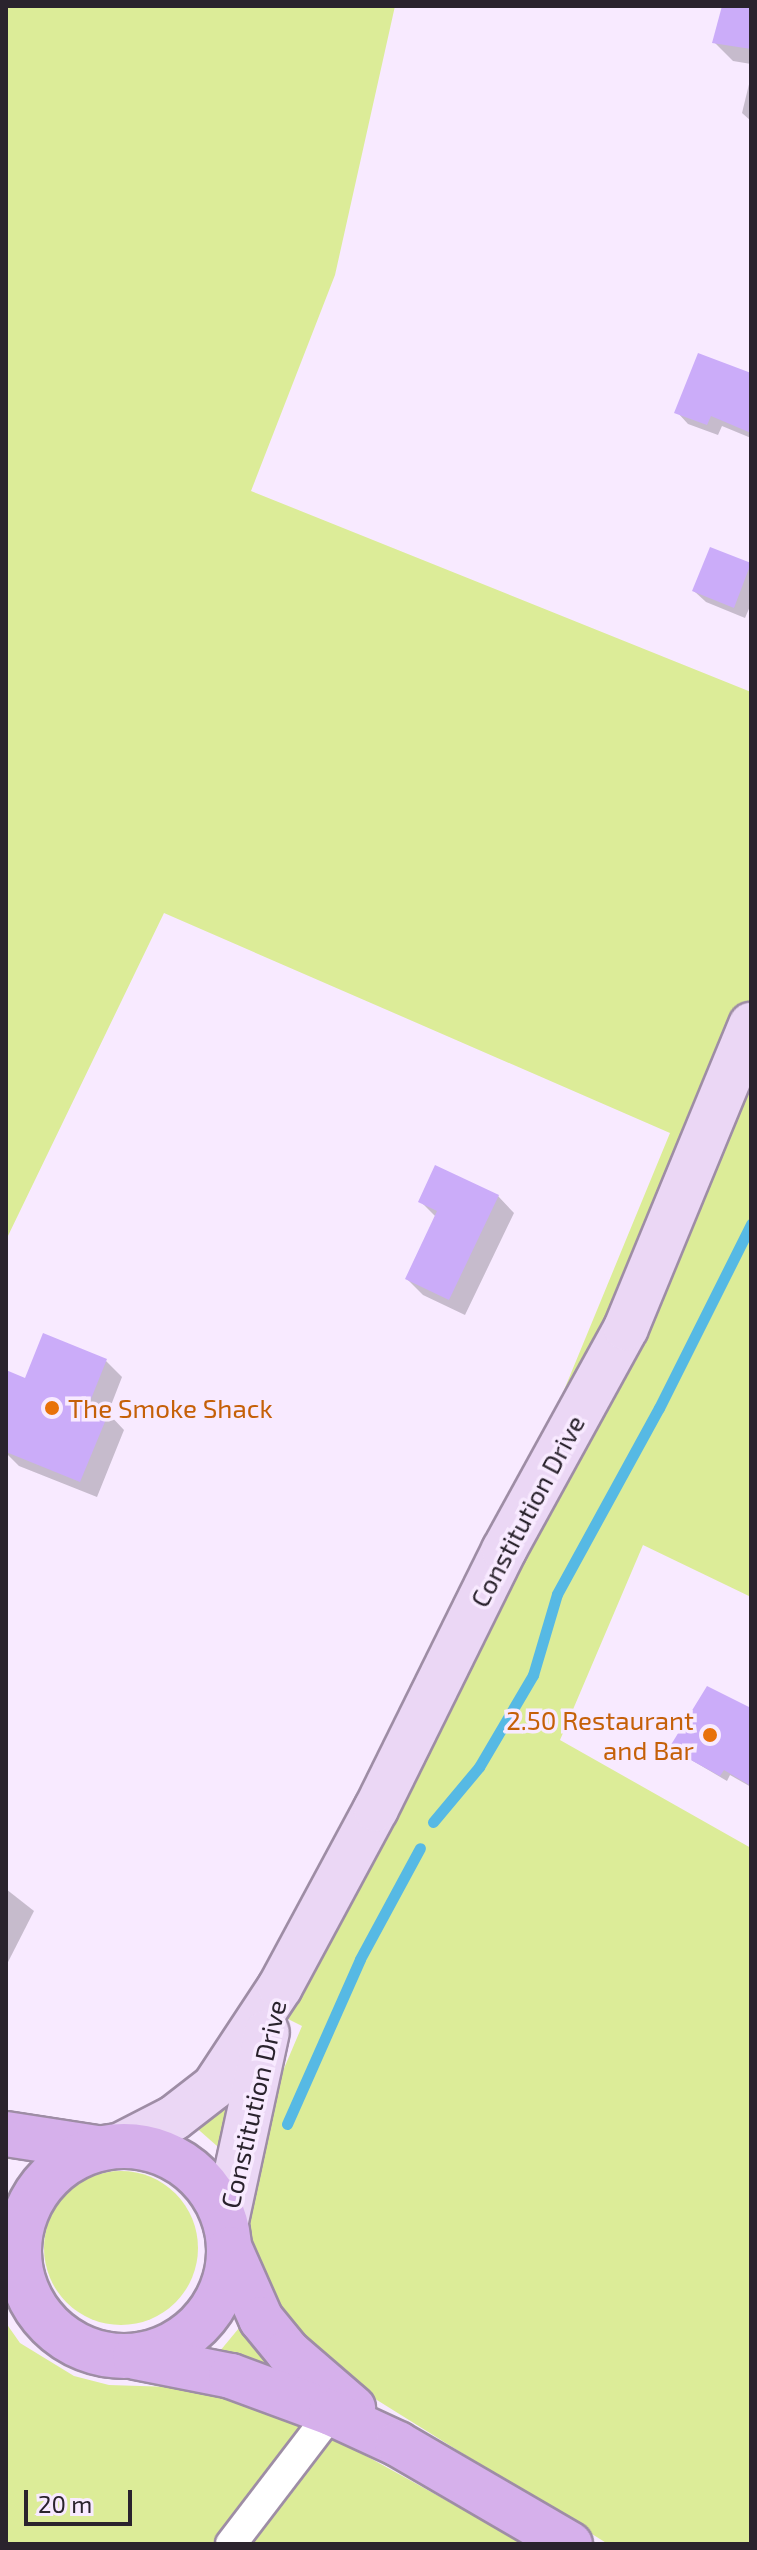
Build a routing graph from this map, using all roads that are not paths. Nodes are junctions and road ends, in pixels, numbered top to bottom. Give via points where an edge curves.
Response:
1 (751, 1025) edge
2 (280, 1987) junction
3 (6, 2134) edge
4 (109, 2146) junction
5 (228, 2235) junction
6 (14, 2265) edge
7 (127, 2356) junction
8 (331, 2413) junction
9 (398, 2444) junction
10 (231, 2544) edge
11 (570, 2544) edge

1 - 2 main road, Constitution Drive via 626,1328 504,1550 376,1809
2 - 4 main road, Constitution Drive via 214,2087 174,2118
2 - 5 main road, Constitution Drive via 246,2112
3 - 4 main road
4 - 5 main road via 155,2150 186,2165 210,2190
4 - 6 main road via 66,2162 42,2185 31,2204
5 - 7 main road via 225,2281 216,2301 188,2334 159,2350
5 - 9 main road via 261,2319 288,2352
6 - 7 main road via 36,2311 61,2336 92,2351
7 - 8 main road via 231,2376
8 - 9 main road
8 - 10 street
9 - 11 main road

